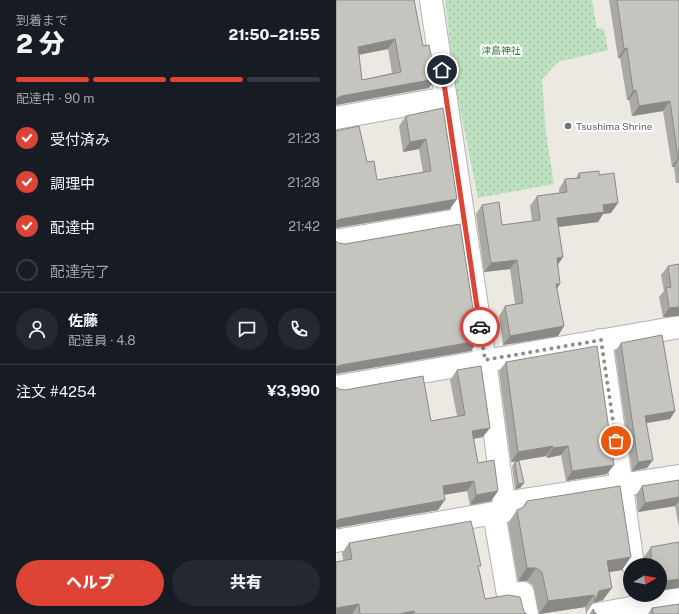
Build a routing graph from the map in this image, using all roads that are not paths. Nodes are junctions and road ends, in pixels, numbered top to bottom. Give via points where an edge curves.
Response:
1 (431, 0) edge
2 (446, 98) junction
3 (336, 118) edge
4 (464, 219) junction
5 (336, 241) edge
6 (679, 327) edge
7 (601, 340) junction
8 (485, 360) junction
9 (336, 387) edge
10 (679, 476) edge
11 (623, 485) junction
12 (499, 508) junction
13 (336, 542) edge
14 (632, 558) edge
15 (667, 599) edge
16 (679, 599) edge
17 (632, 602) edge
18 (527, 614) edge
19 (598, 614) edge

1 - 2 street
2 - 3 street
2 - 4 street
4 - 5 street
4 - 8 street
6 - 7 street
7 - 8 street
7 - 11 street
8 - 9 street
8 - 12 street
10 - 11 street
11 - 12 street
11 - 14 street
12 - 13 street
12 - 18 street via 508,595 523,593
15 - 16 street
17 - 19 street

